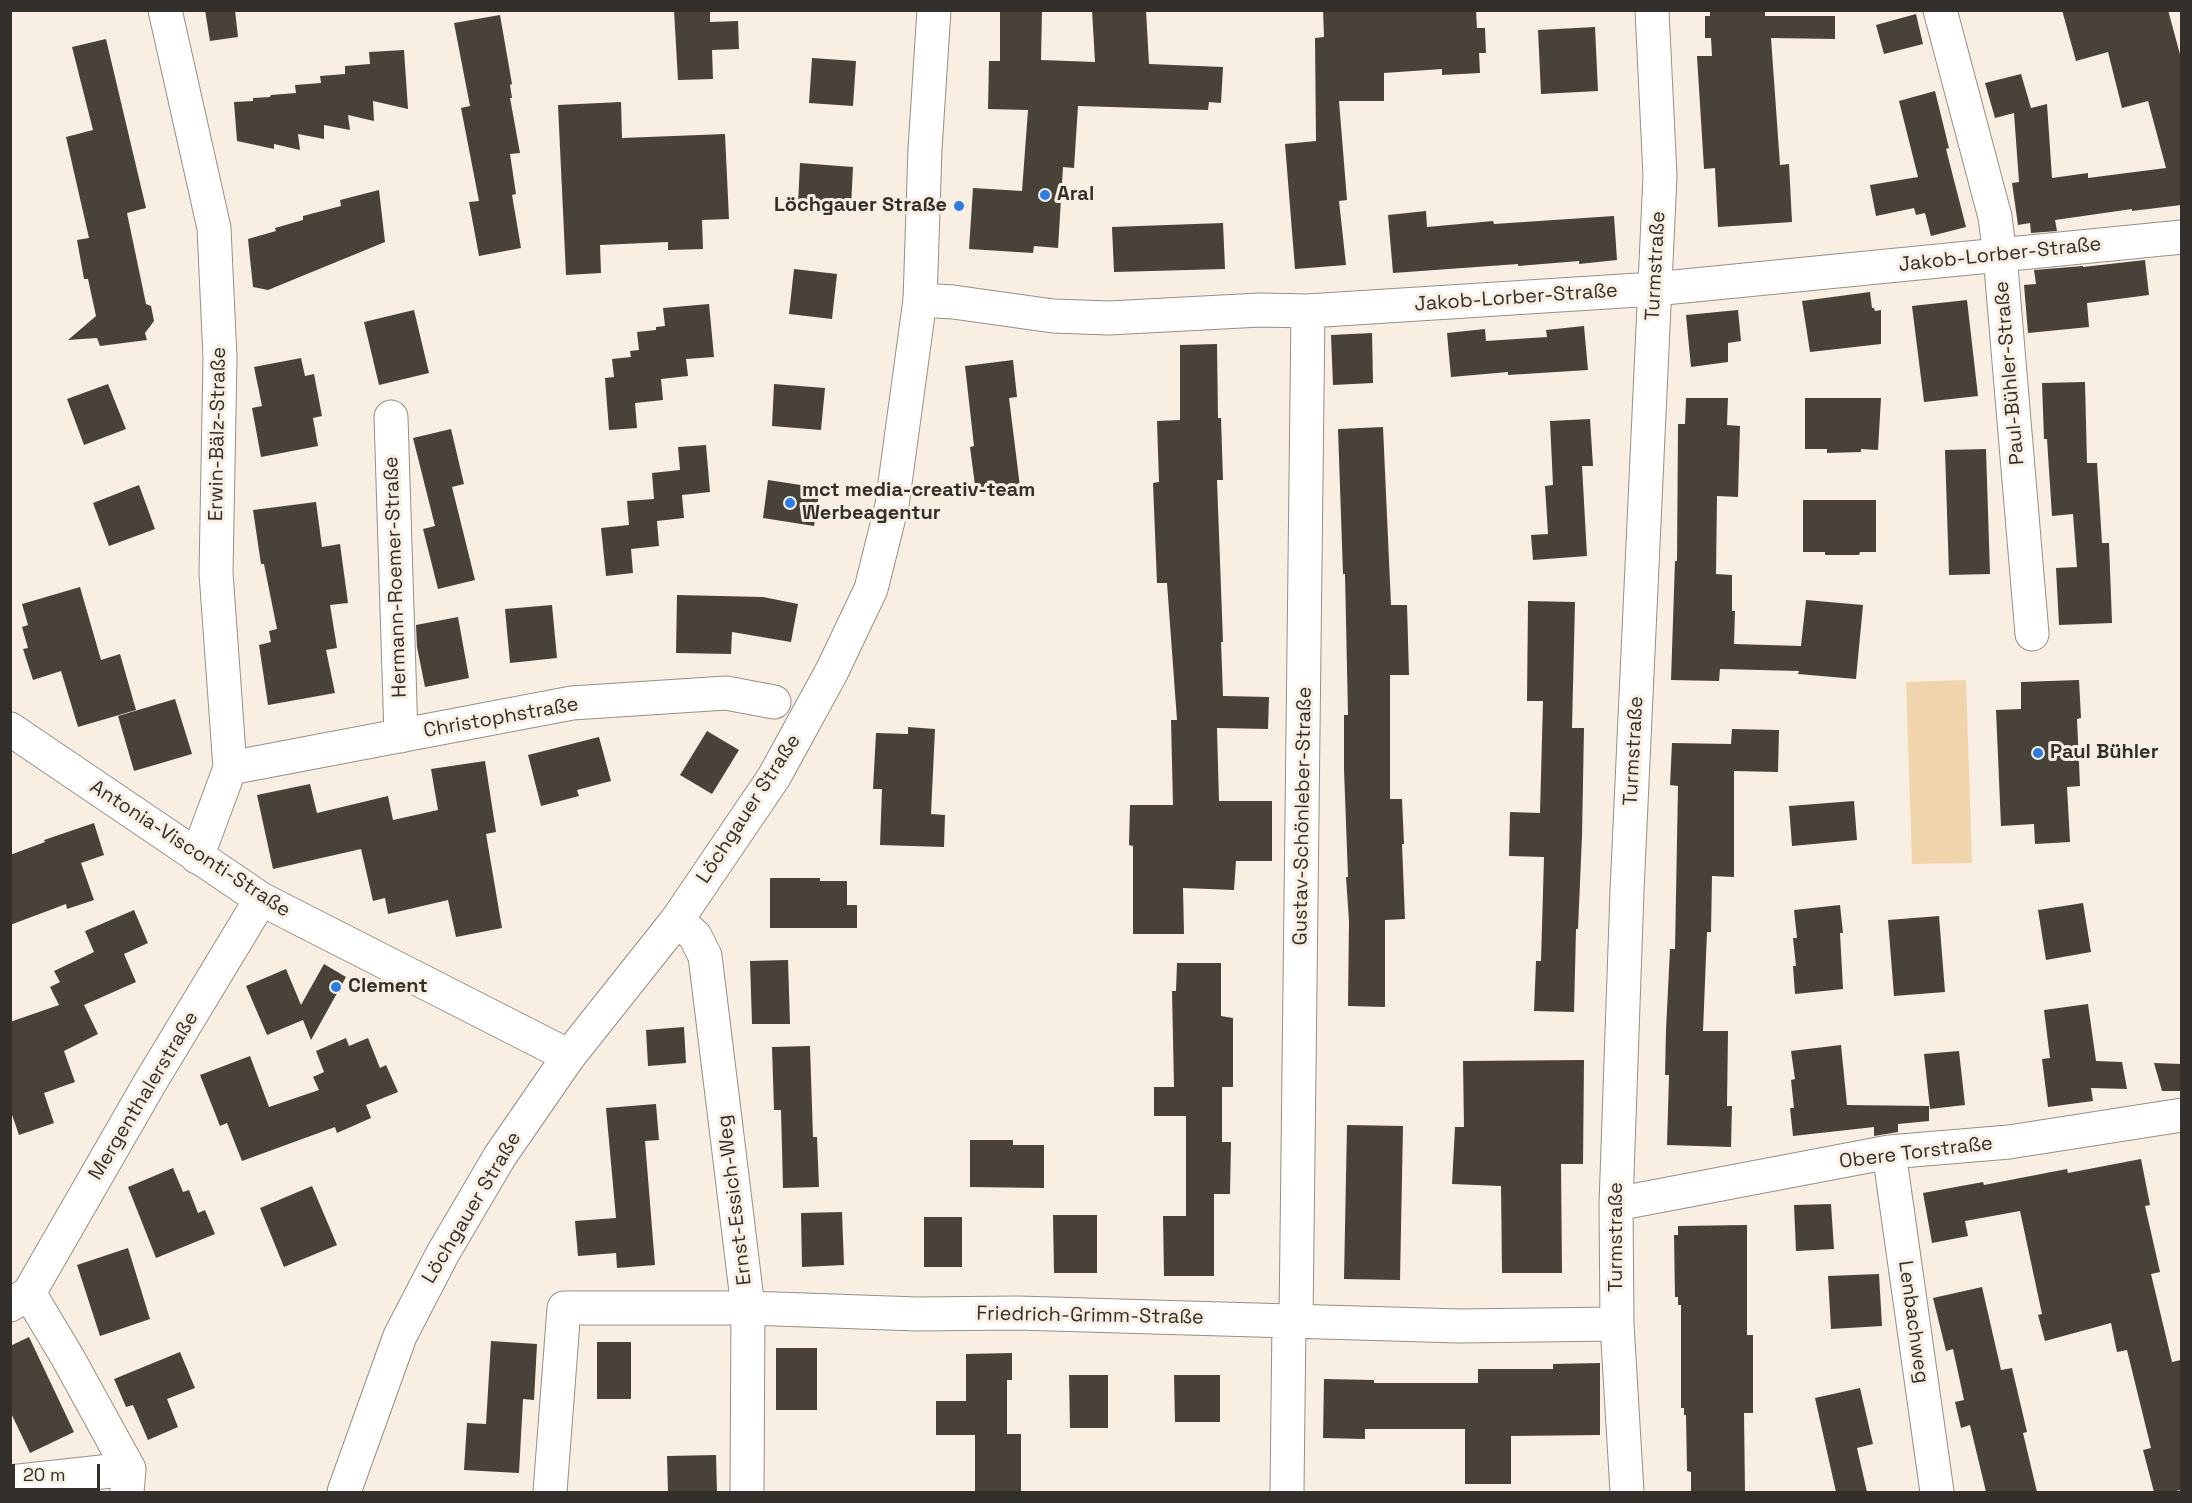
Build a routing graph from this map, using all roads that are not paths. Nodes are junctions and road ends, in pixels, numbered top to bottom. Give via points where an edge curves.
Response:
1 (165, 10) edge
2 (934, 10) edge
3 (1652, 10) edge
4 (1941, 10) edge
5 (2181, 237) edge
6 (2000, 255) junction
7 (1654, 289) junction
8 (920, 300) junction
9 (1308, 311) junction
10 (391, 417) dead end
11 (2031, 634) dead end
12 (774, 702) dead end
13 (10, 729) edge
14 (401, 736) junction
15 (230, 768) junction
16 (197, 857) junction
17 (261, 899) junction
18 (677, 920) junction
19 (570, 1056) junction
20 (2181, 1115) edge
21 (1889, 1152) junction
22 (1616, 1204) junction
23 (20, 1299) edge
24 (748, 1308) junction
25 (1293, 1321) junction
26 (1617, 1324) junction
27 (128, 1481) edge
28 (10, 1482) edge
29 (344, 1492) edge
30 (550, 1492) edge
31 (747, 1492) edge
32 (1287, 1492) edge
33 (1627, 1492) edge
34 (1937, 1492) edge

1 - 15 street, Erwin-Bälz-Straße via 214,228 220,358 216,573
2 - 8 street, Löchgauer Straße
3 - 7 street, Turmstraße via 1660,176
4 - 6 street, Paul-Bühler-Straße via 1995,217
5 - 6 street, Jakob-Lorber-Straße
6 - 7 street, Jakob-Lorber-Straße
6 - 11 street, Paul-Bühler-Straße
7 - 9 street, Jakob-Lorber-Straße
7 - 22 street, Turmstraße
8 - 9 street, Jakob-Lorber-Straße via 1053,316 1109,318
8 - 18 street, Löchgauer Straße via 892,505 871,588 832,671 774,777
9 - 25 street, Gustav-Schönleber-Straße
10 - 14 street, Hermann-Roemer-Straße
12 - 14 street, Christophstraße via 726,693 572,703
13 - 16 street, Antonia-Visconti-Straße
14 - 15 street, Christophstraße
15 - 16 street, Erwin-Bälz-Straße
16 - 17 street, Antonia-Visconti-Straße
17 - 19 street, Antonia-Visconti-Straße
17 - 23 street, Mergenthalerstraße
18 - 19 street, Löchgauer Straße
18 - 24 street, Ernst-Essich-Weg via 695,936 705,956
19 - 29 street, Löchgauer Straße via 500,1156 443,1253 400,1336
20 - 21 street, Obere Torstraße via 2009,1142
21 - 22 street, Obere Torstraße
21 - 34 street, Lenbachweg
22 - 26 street, Turmstraße
23 - 27 street, Mergenthalerstraße via 68,1358
24 - 25 street, Friedrich-Grimm-Straße
24 - 30 street, Friedrich-Grimm-Straße via 564,1308
24 - 31 street, Ernst-Essich-Weg
25 - 26 street, Friedrich-Grimm-Straße via 1459,1326
25 - 32 street, Gustav-Schönleber-Straße
26 - 33 street, Turmstraße
27 - 28 street

